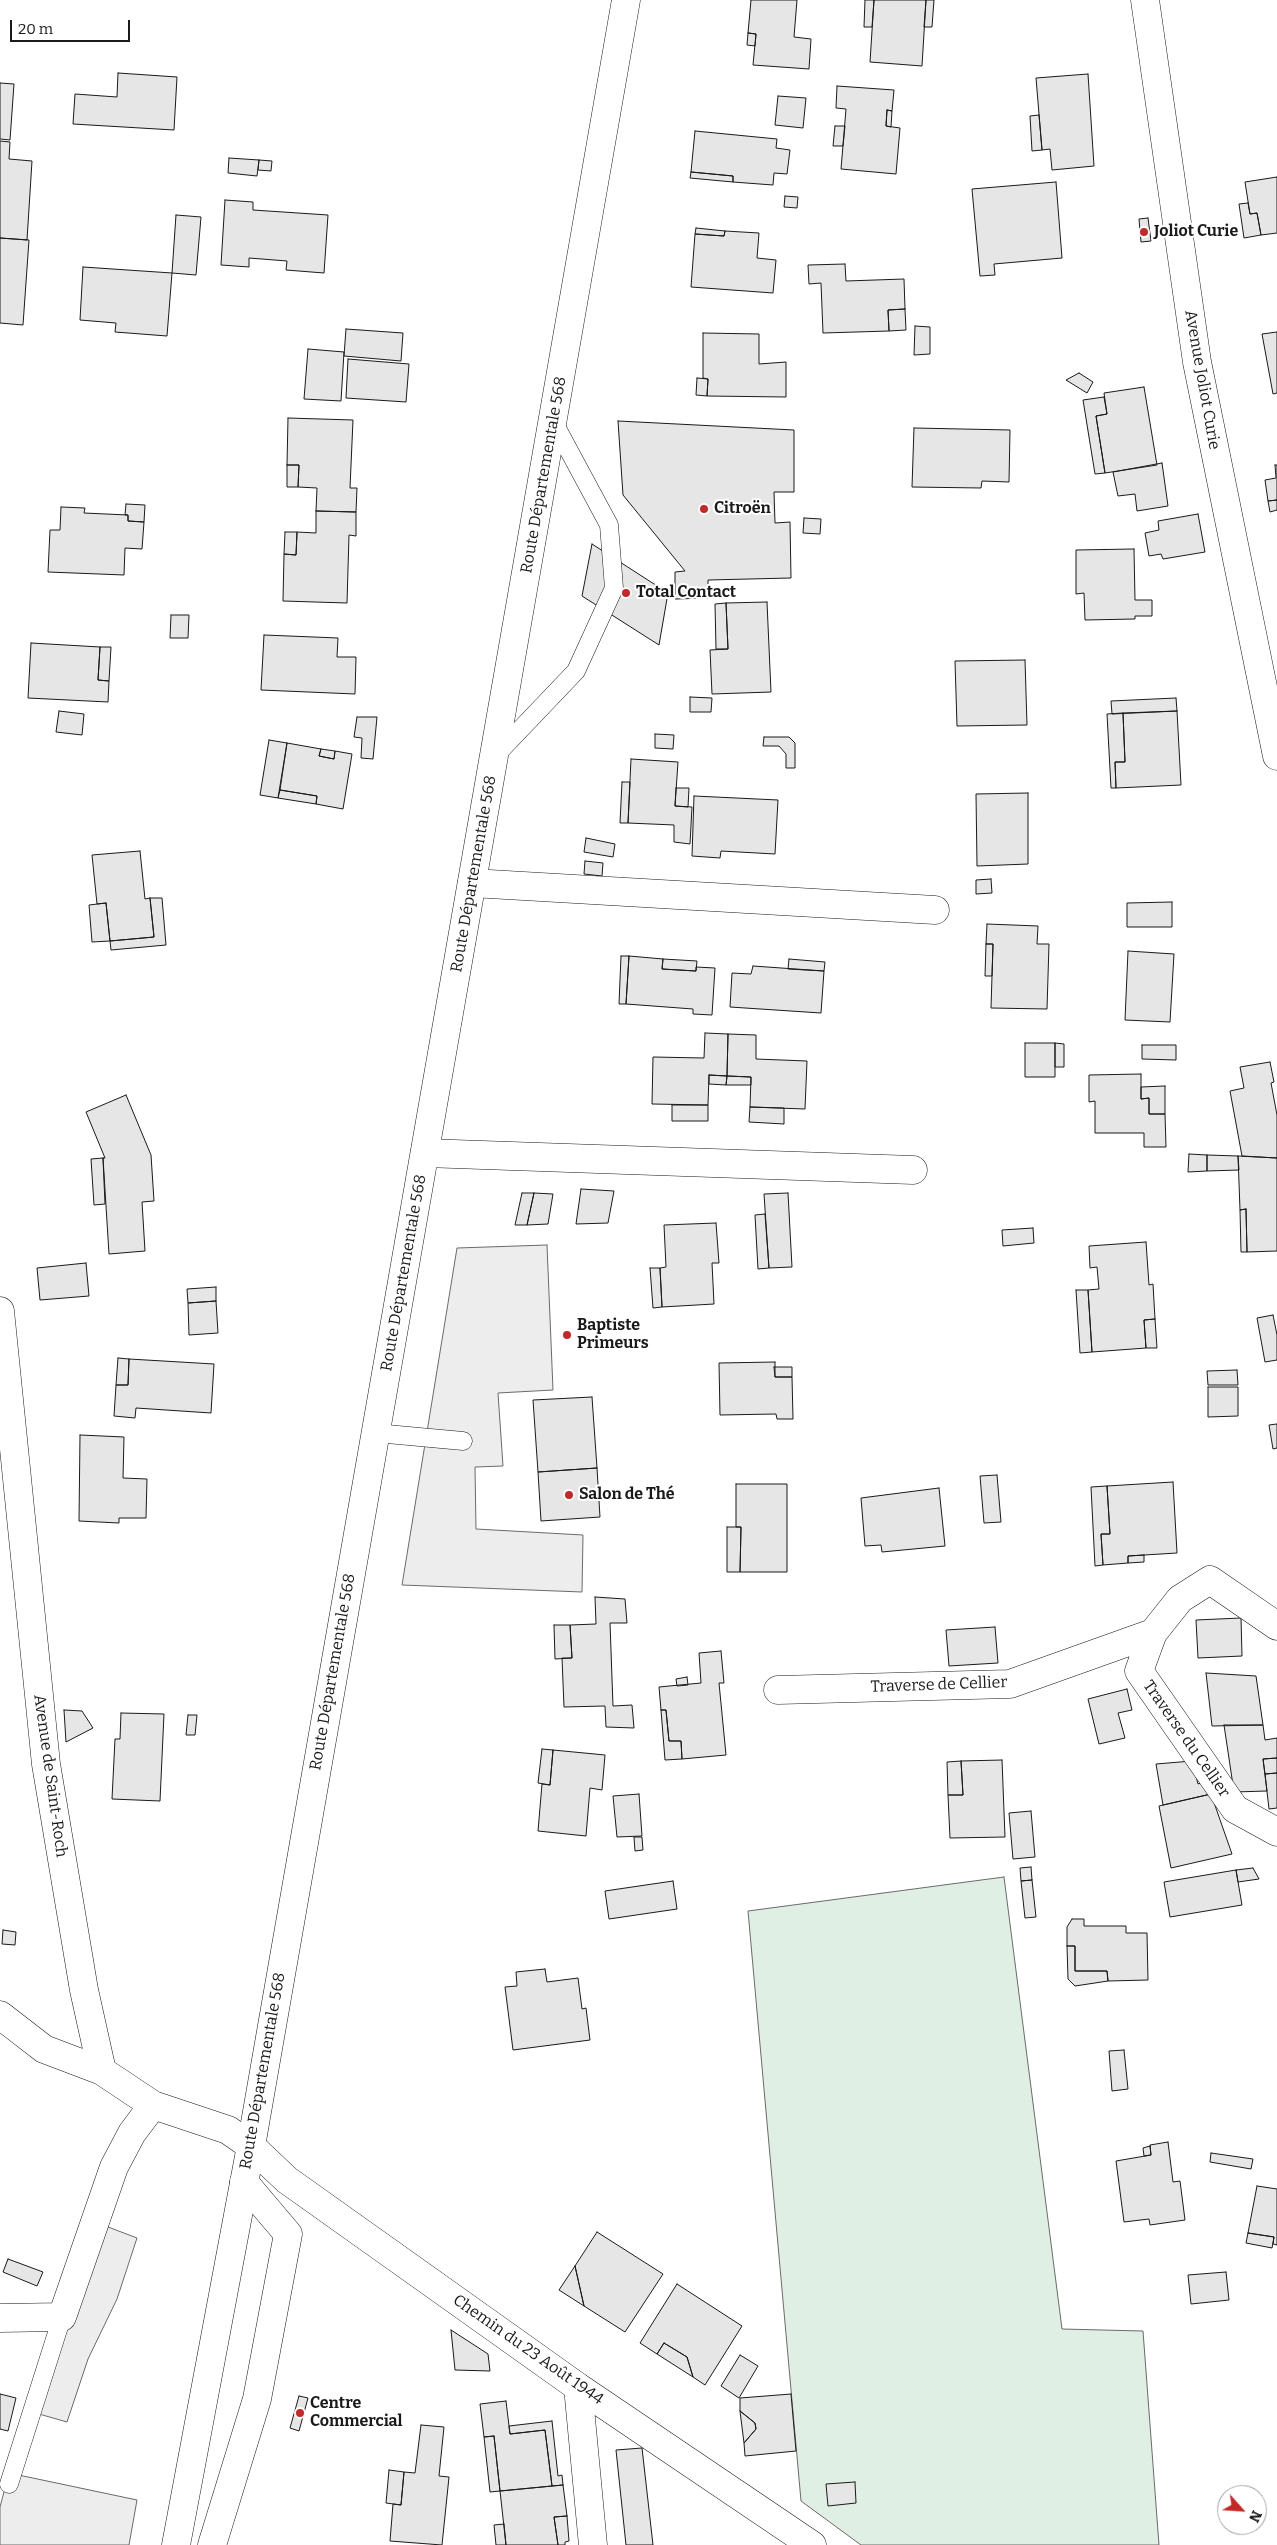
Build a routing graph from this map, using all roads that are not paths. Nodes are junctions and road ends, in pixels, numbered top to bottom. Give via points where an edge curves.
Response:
1 (626, 0) edge
2 (1144, 0) edge
3 (553, 421) junction
4 (1277, 756) edge
5 (494, 758) junction
6 (472, 883) junction
7 (935, 910) dead end
8 (425, 1153) junction
9 (913, 1170) dead end
10 (0, 1310) edge
11 (376, 1432) junction
12 (463, 1441) dead end
13 (1277, 1626) edge
14 (1153, 1633) junction
15 (778, 1690) dead end
16 (1277, 1832) edge
17 (0, 2015) edge
18 (102, 2071) junction
19 (152, 2105) junction
20 (251, 2146) junction
21 (244, 2182) junction
22 (62, 2317) junction
23 (0, 2318) edge
24 (578, 2387) junction
25 (9, 2484) dead end
26 (176, 2545) edge
27 (212, 2545) edge
28 (593, 2545) edge
29 (812, 2545) edge

1 - 3 street, Route Départementale 568
2 - 4 street, Avenue Joliot Curie via 1197,362
3 - 5 street, Route Départementale 568
3 - 5 lane via 609,525 614,588 576,671
5 - 6 street, Route Départementale 568
6 - 7 street
6 - 8 street, Route Départementale 568
8 - 9 street
8 - 11 street, Route Départementale 568
10 - 18 street, Avenue de Saint-Roch via 46,1764 84,1990
11 - 12 lane
11 - 20 street, Route Départementale 568
13 - 14 street, Traverse du Cellier via 1210,1580 1180,1599
14 - 15 street, Traverse de Cellier via 1010,1684
14 - 16 street, Traverse du Cellier via 1139,1671 1235,1809
17 - 18 street via 44,2049
18 - 19 street
19 - 20 street via 228,2130
19 - 22 street via 114,2167
20 - 21 street, Route Départementale 568
20 - 24 street, Chemin du 23 Août 1944 via 287,2180
21 - 26 street, Route Départementale 568
21 - 27 street via 288,2234 257,2399
22 - 23 street
22 - 25 lane
24 - 28 street
24 - 29 street, Chemin du 23 Août 1944

